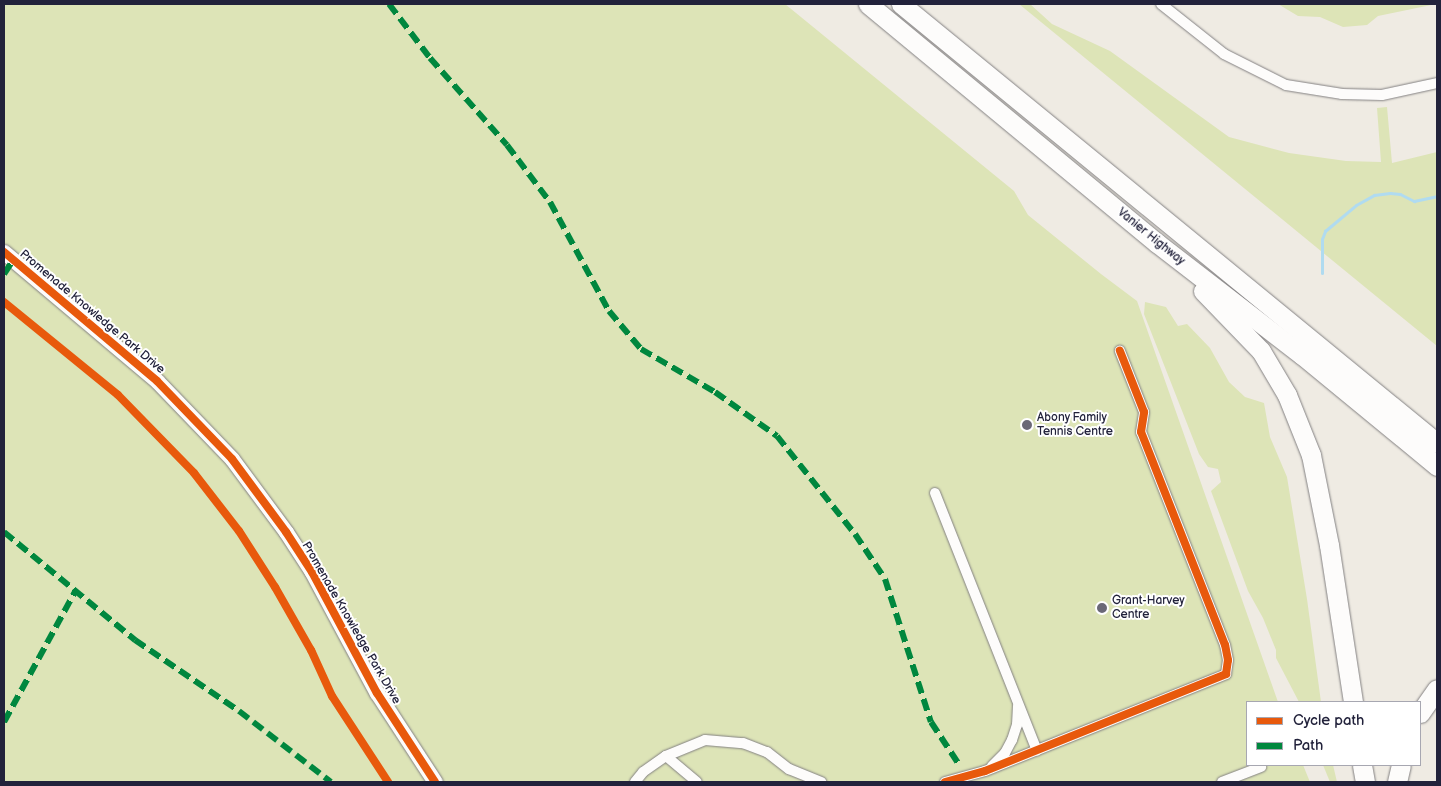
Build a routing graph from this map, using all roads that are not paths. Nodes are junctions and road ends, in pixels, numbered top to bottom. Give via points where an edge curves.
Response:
1 (868, 4) edge
2 (901, 4) edge
3 (1161, 4) edge
4 (1437, 83) edge
5 (1157, 243) junction
6 (4, 252) edge
7 (1120, 351) dead end
8 (1437, 443) edge
9 (1437, 466) edge
10 (935, 493) dead end
11 (1437, 689) edge
12 (1353, 701) edge
13 (1018, 702) junction
14 (1421, 712) edge
15 (1037, 750) junction
16 (666, 756) junction
17 (1362, 766) edge
18 (1401, 766) edge
19 (1261, 767) dead end
20 (985, 771) junction
21 (435, 782) edge
22 (635, 782) edge
23 (697, 782) edge
24 (820, 782) edge
25 (946, 782) edge
26 (1222, 782) edge
27 (1364, 782) edge
28 (1397, 782) edge

1 - 5 highway, Vanier Highway
2 - 8 highway, Vanier Highway
3 - 4 street via 1224,54 1286,85 1333,93 1382,95
5 - 9 highway, Vanier Highway via 1302,355
5 - 12 highway via 1261,351 1287,394 1311,456 1330,545
6 - 21 street, Promenade Knowledge Park Drive via 157,381 232,459 296,548 377,692
7 - 15 street via 1144,412 1141,432 1225,645 1226,674
10 - 13 street
11 - 14 highway
13 - 15 street
13 - 20 street via 1017,725 1012,740 1005,753
15 - 20 street
16 - 22 street
16 - 23 street
16 - 24 street via 705,740 743,743 767,752 789,769
17 - 27 highway
18 - 28 highway
19 - 26 street
20 - 25 street

